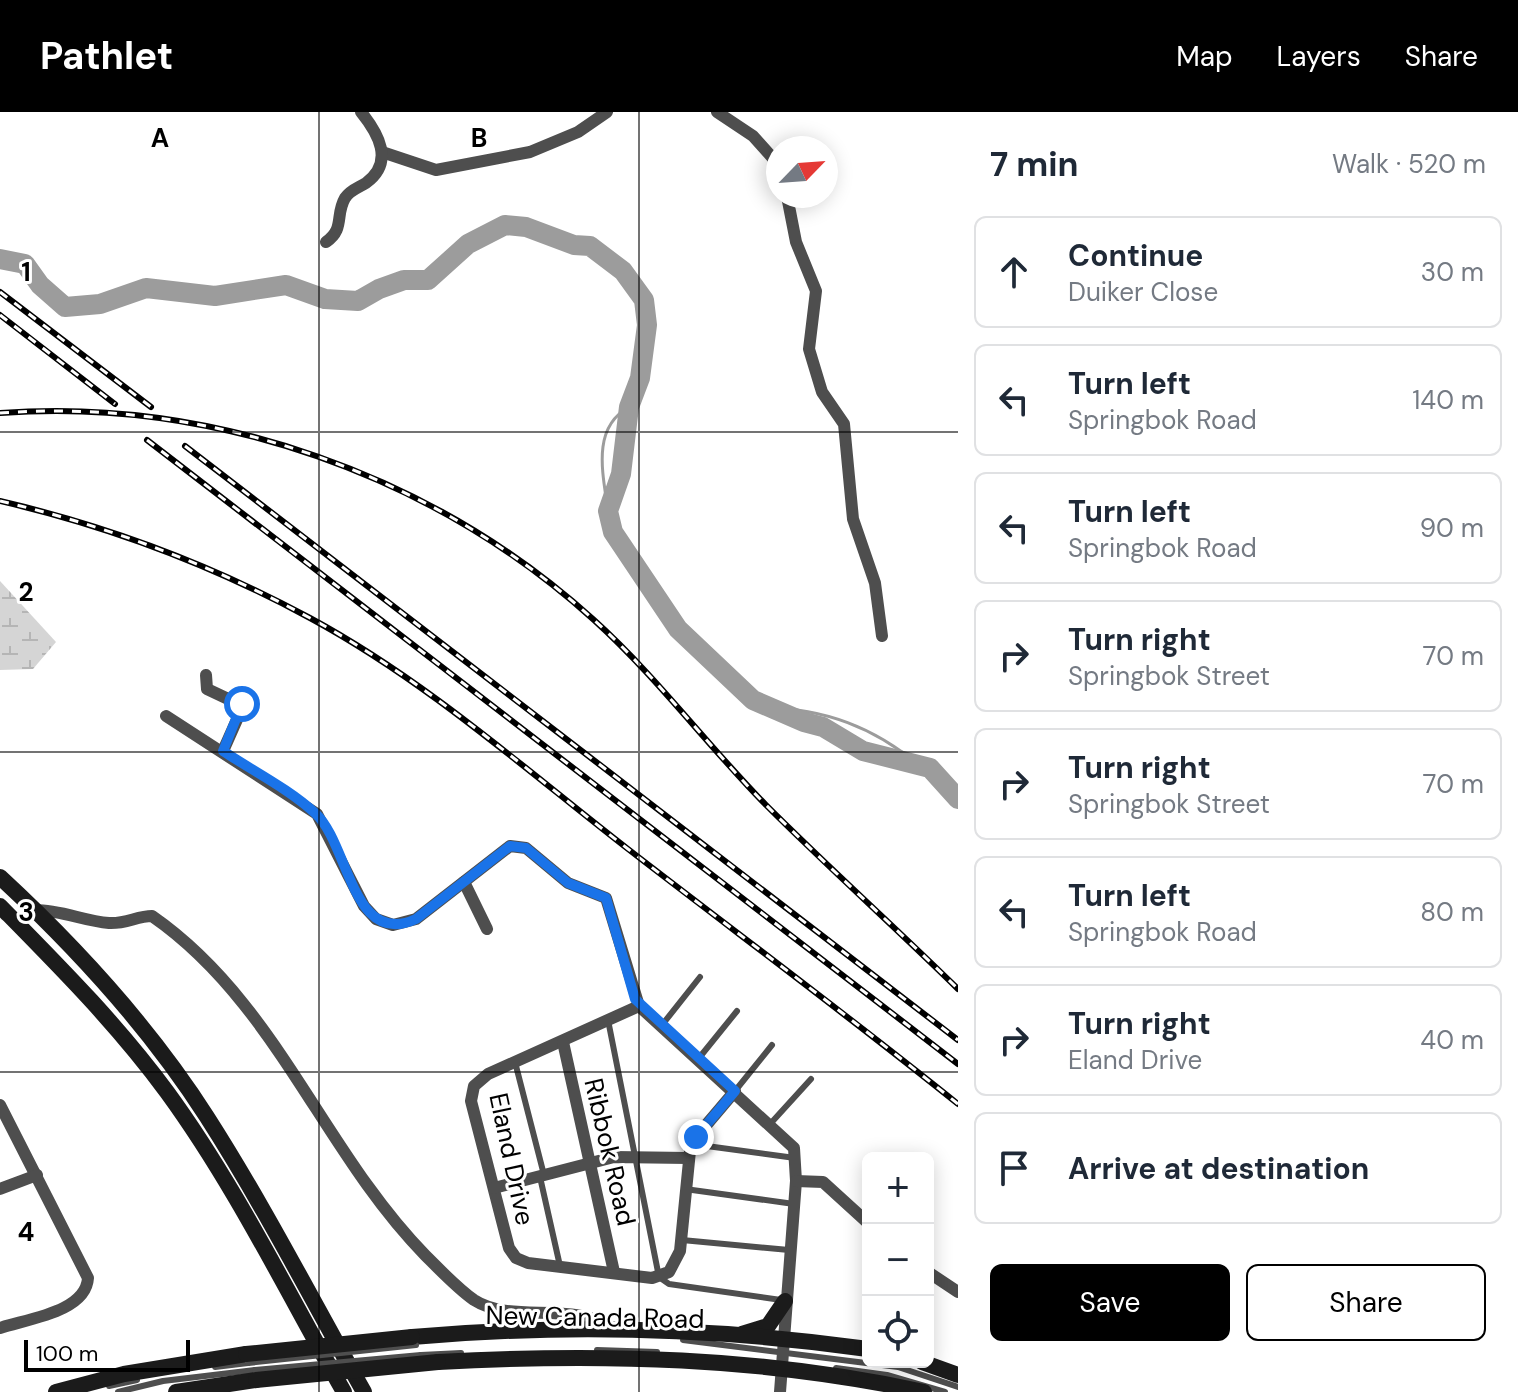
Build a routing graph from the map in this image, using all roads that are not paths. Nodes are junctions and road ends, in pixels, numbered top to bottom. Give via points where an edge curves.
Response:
1 (361, 112) edge
2 (607, 112) edge
3 (717, 112) edge
4 (766, 151) edge
5 (382, 152) junction
6 (789, 208) edge
7 (326, 242) dead end
8 (882, 636) dead end
9 (206, 675) dead end
10 (166, 716) dead end
11 (223, 751) junction
12 (0, 877) edge
13 (464, 882) junction
14 (0, 906) edge
15 (35, 910) junction
16 (487, 929) dead end
17 (700, 977) dead end
18 (639, 1006) junction
19 (737, 1011) dead end
20 (608, 1020) junction
21 (662, 1025) junction
22 (563, 1042) junction
23 (772, 1045) dead end
24 (699, 1058) junction
25 (515, 1062) junction
26 (811, 1079) dead end
27 (735, 1091) junction
28 (0, 1105) edge
29 (771, 1123) junction
30 (14, 1131) junction
31 (0, 1135) edge
32 (692, 1144) junction
33 (634, 1156) junction
34 (688, 1158) junction
35 (797, 1158) junction
36 (591, 1163) junction
37 (37, 1175) junction
38 (542, 1176) junction
39 (796, 1181) junction
40 (494, 1188) junction
41 (0, 1189) edge
42 (685, 1189) junction
43 (794, 1204) junction
44 (862, 1218) edge
45 (682, 1240) junction
46 (789, 1250) junction
47 (560, 1266) junction
48 (614, 1272) junction
49 (934, 1276) edge
50 (659, 1277) junction
51 (958, 1292) edge
52 (785, 1301) junction
53 (0, 1328) edge
54 (615, 1330) junction
55 (729, 1337) junction
56 (414, 1341) junction
57 (862, 1349) edge
58 (784, 1354) junction
59 (247, 1358) junction
60 (934, 1366) edge
61 (256, 1375) junction
62 (958, 1375) edge
63 (958, 1387) edge
64 (56, 1392) edge
65 (86, 1392) edge
66 (118, 1392) edge
67 (176, 1392) edge
68 (344, 1392) edge
69 (364, 1392) edge
70 (780, 1392) edge
71 (924, 1392) edge
72 (945, 1392) edge

1 - 5 street via 374,125
2 - 5 street via 578,132 530,152 436,170
3 - 4 street
5 - 7 street via 376,175 348,193 340,227
6 - 8 street via 796,242 816,291 809,349 822,392 844,424 853,519 875,583
9 - 11 street via 207,689 243,706
10 - 11 street
11 - 13 street via 317,814 364,906 380,922 398,925 416,919
12 - 15 main road
13 - 16 street
13 - 18 street via 504,848 526,848 568,883 606,898
14 - 68 main road via 99,1005 170,1096 240,1207
15 - 54 street via 107,923 152,916 176,932 253,1014 378,1197 424,1254 475,1300 503,1308 582,1315
15 - 69 main road via 126,1008 206,1115
17 - 21 lane
18 - 20 street, Eland Drive
18 - 21 street
19 - 24 lane
20 - 22 street, Eland Drive
20 - 33 lane
21 - 24 street
22 - 25 street, Eland Drive
22 - 36 street, Ribbok Road
23 - 27 lane
24 - 27 street
25 - 38 lane
25 - 40 street, Eland Drive via 481,1077 471,1095
26 - 29 lane
27 - 29 street
27 - 32 street
28 - 30 street
29 - 35 street via 792,1144
30 - 31 street
30 - 37 street
32 - 34 street
32 - 35 lane
33 - 34 street
33 - 36 street
33 - 50 lane
34 - 42 street
35 - 39 street
36 - 38 street
36 - 48 street, Ribbok Road
37 - 41 street
37 - 53 street via 87,1272 86,1289 77,1301
38 - 40 street
38 - 47 lane
39 - 43 street
39 - 44 street via 823,1182
40 - 47 street, Eland Drive via 512,1254 522,1262
42 - 43 lane
42 - 45 street
43 - 46 street
45 - 46 lane
45 - 50 street via 675,1266
46 - 52 street
47 - 48 street, Eland Drive
48 - 50 street, Eland Drive
49 - 51 street
50 - 52 lane via 669,1284
52 - 55 main road via 768,1326
52 - 58 street
54 - 55 main road, New Canada Road
54 - 56 main road, New Canada Road via 496,1330
55 - 58 main road, New Canada Road
56 - 58 lane, New Canada Road via 555,1335 688,1340
56 - 59 main road, New Canada Road, bridge
57 - 58 main road, New Canada Road
58 - 61 main road, New Canada Road, bridge via 497,1357
58 - 61 lane, New Canada Road, bridge via 626,1350 421,1355
58 - 63 lane, New Canada Road via 898,1367
58 - 70 street
58 - 71 main road, New Canada Road via 843,1377
58 - 72 lane, New Canada Road
59 - 64 main road, New Canada Road via 124,1374
59 - 65 lane, New Canada Road
60 - 62 main road
61 - 66 lane, New Canada Road via 163,1381
61 - 67 main road, New Canada Road

